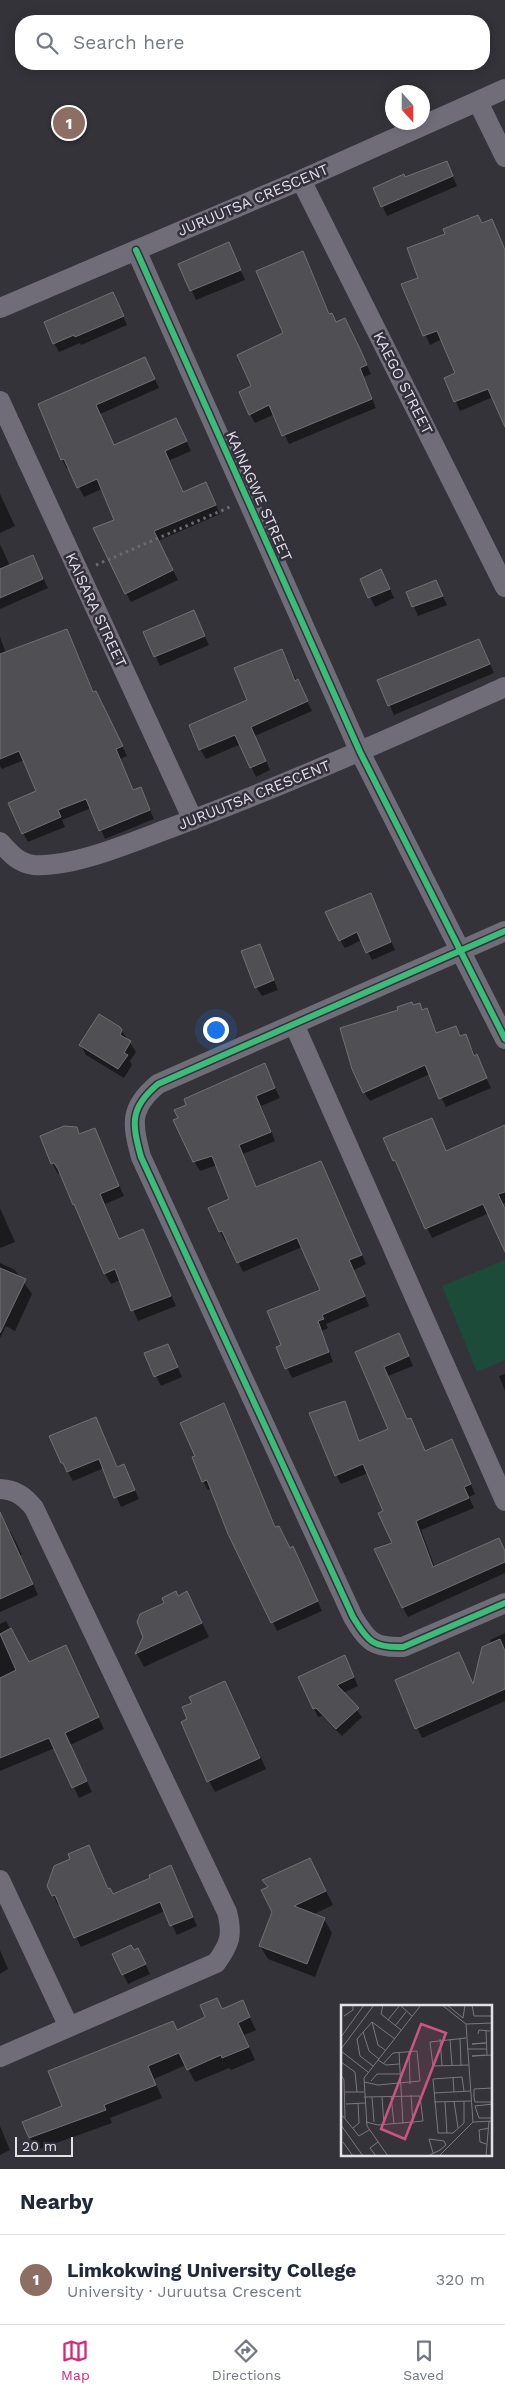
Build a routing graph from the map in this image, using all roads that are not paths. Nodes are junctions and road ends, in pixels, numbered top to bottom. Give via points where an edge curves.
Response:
1 (505, 90) edge
2 (478, 102) junction
3 (505, 157) edge
4 (301, 180) junction
5 (136, 250) junction
6 (0, 308) edge
7 (0, 401) edge
8 (505, 587) edge
9 (505, 687) edge
10 (360, 752) junction
11 (193, 820) junction
12 (0, 842) edge
13 (505, 931) edge
14 (462, 950) junction
15 (294, 1024) junction
16 (505, 1039) edge
17 (0, 1489) edge
18 (505, 1501) edge
19 (505, 1603) edge
20 (0, 1880) edge
21 (69, 2027) junction
22 (0, 2057) edge

1 - 2 street, JURUUTSA CRESCENT
2 - 3 street
2 - 4 street, JURUUTSA CRESCENT
4 - 5 street, JURUUTSA CRESCENT
4 - 8 street, KAEGO STREET
5 - 6 street, JURUUTSA CRESCENT
5 - 10 street, KAINAGWE STREET
7 - 11 street, KAISARA STREET
9 - 10 street, JURUUTSA CRESCENT
10 - 11 street, JURUUTSA CRESCENT
10 - 14 street, KAINAGWE STREET
11 - 12 street, JURUUTSA CRESCENT via 110,850 54,864 32,865 16,859
13 - 14 street
14 - 15 street
14 - 16 street, KAINAGWE STREET
15 - 18 street
15 - 19 street via 158,1084 148,1092 141,1101 133,1130 142,1157 361,1631 371,1643 386,1648 404,1647
17 - 21 street via 12,1489 24,1496 34,1508 227,1912 232,1930 226,1949 216,1963
20 - 21 street
21 - 22 street

